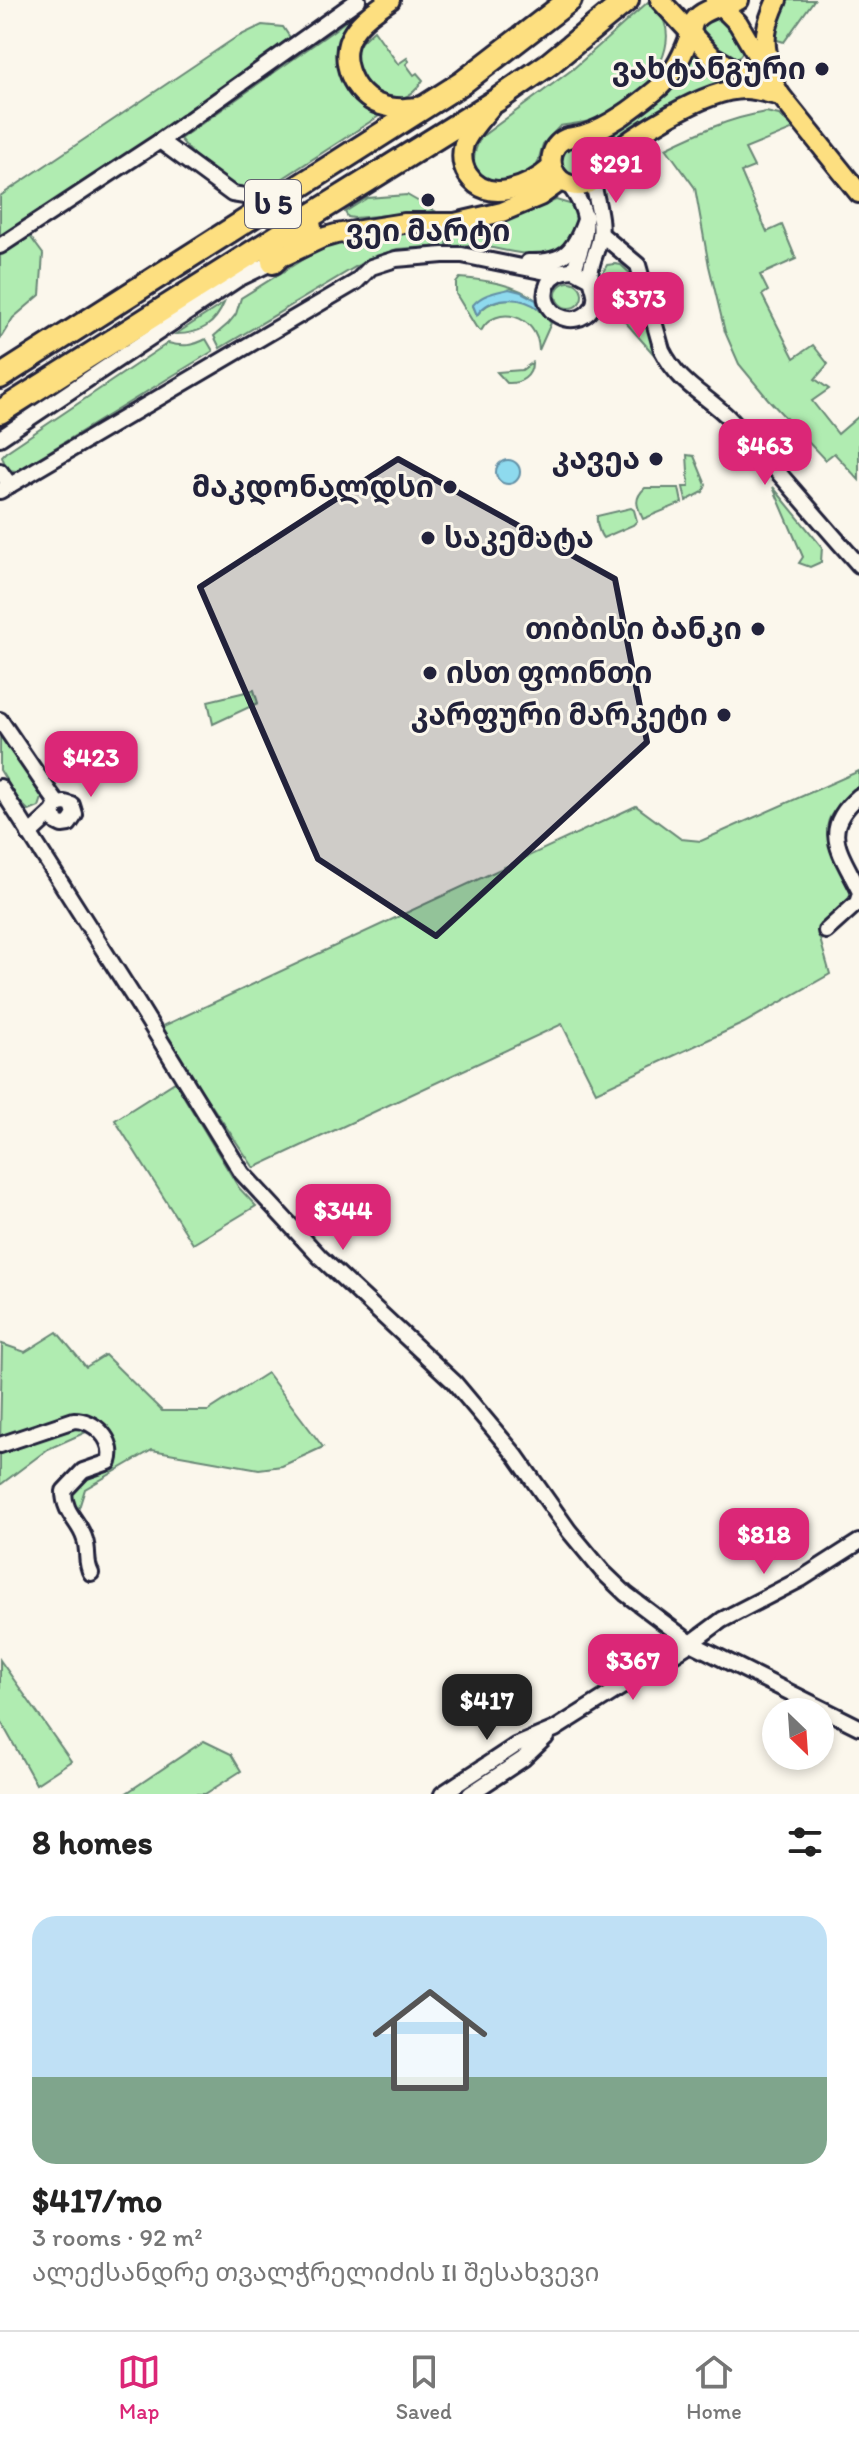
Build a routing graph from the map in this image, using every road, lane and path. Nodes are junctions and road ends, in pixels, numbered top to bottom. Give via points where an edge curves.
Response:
1 (390, 0) edge
2 (570, 0) edge
3 (660, 0) edge
4 (769, 0) edge
5 (777, 0) edge
6 (356, 1) edge
7 (725, 2) edge
8 (624, 3) edge
9 (691, 32) junction
10 (752, 46) junction
11 (731, 69) junction
12 (781, 96) junction
13 (497, 100) junction
14 (425, 106) junction
15 (580, 136) junction
16 (160, 141) junction
17 (602, 162) junction
18 (561, 177) junction
19 (593, 180) junction
20 (289, 193) junction
21 (859, 193) edge
22 (346, 194) junction
23 (586, 217) junction
24 (601, 234) junction
25 (0, 246) edge
26 (621, 252) junction
27 (498, 261) junction
28 (273, 262) junction
29 (593, 263) junction
30 (570, 270) junction
31 (591, 279) junction
32 (119, 300) junction
33 (0, 361) edge
34 (0, 377) edge
35 (0, 412) edge
36 (0, 438) edge
37 (0, 471) edge
38 (5, 488) edge
39 (859, 565) edge
40 (0, 720) edge
41 (0, 787) edge
42 (859, 796) edge
43 (29, 834) junction
44 (859, 890) edge
45 (859, 897) edge
46 (826, 931) dead end
47 (0, 1445) edge
48 (859, 1542) edge
49 (91, 1573) dead end
50 (691, 1643) junction
51 (859, 1727) edge
52 (555, 1729) junction
53 (442, 1794) edge
54 (470, 1794) edge

1 - 14 main road via 351,35 345,61 359,91 379,105
2 - 14 highway, ს 5
3 - 9 main road
4 - 10 main road via 756,18
5 - 12 main road via 766,25 766,41
6 - 16 street
7 - 9 main road via 705,11
7 - 10 main road
8 - 13 highway, ს 5
9 - 11 main road
9 - 15 main road via 681,59 660,87
10 - 11 main road via 743,62
10 - 12 main road
11 - 12 main road
12 - 17 main road via 733,90 697,102 657,122
12 - 21 main road
13 - 18 main road via 464,146 464,167 476,185 506,190
13 - 22 highway, ს 5
14 - 20 highway, ს 5
15 - 17 main road via 594,143
15 - 18 main road via 564,139 551,159
16 - 20 street via 232,194 264,199
16 - 25 street
17 - 19 main road
18 - 19 main road via 585,184
18 - 23 street via 582,202
18 - 28 main road via 540,196 502,212 455,223 404,223 336,234
19 - 24 street
20 - 32 highway, ს 5
22 - 28 highway
22 - 35 highway, ს 5
23 - 27 street via 580,236 560,259
23 - 30 street via 586,231
24 - 26 street
24 - 29 street
26 - 29 street via 612,251
26 - 39 street via 638,265 668,362 690,388 719,408
27 - 30 street via 546,272
27 - 38 street via 443,255 371,267 356,282
28 - 36 street via 238,279
29 - 31 street
30 - 31 street
30 - 31 street via 552,278 546,293 548,307 566,319 582,317 592,308
32 - 33 highway
32 - 34 highway, ს 5
37 - 38 street
40 - 43 street via 57,814
41 - 43 street
42 - 44 street via 836,823 839,850
43 - 50 street via 242,1173 320,1257 454,1382 603,1572
45 - 46 street
47 - 49 street via 74,1420 94,1425 110,1444 109,1462 83,1471 64,1491 68,1514 85,1537
48 - 50 street
50 - 51 street
50 - 52 street
52 - 53 street via 515,1746
52 - 54 street via 523,1759

